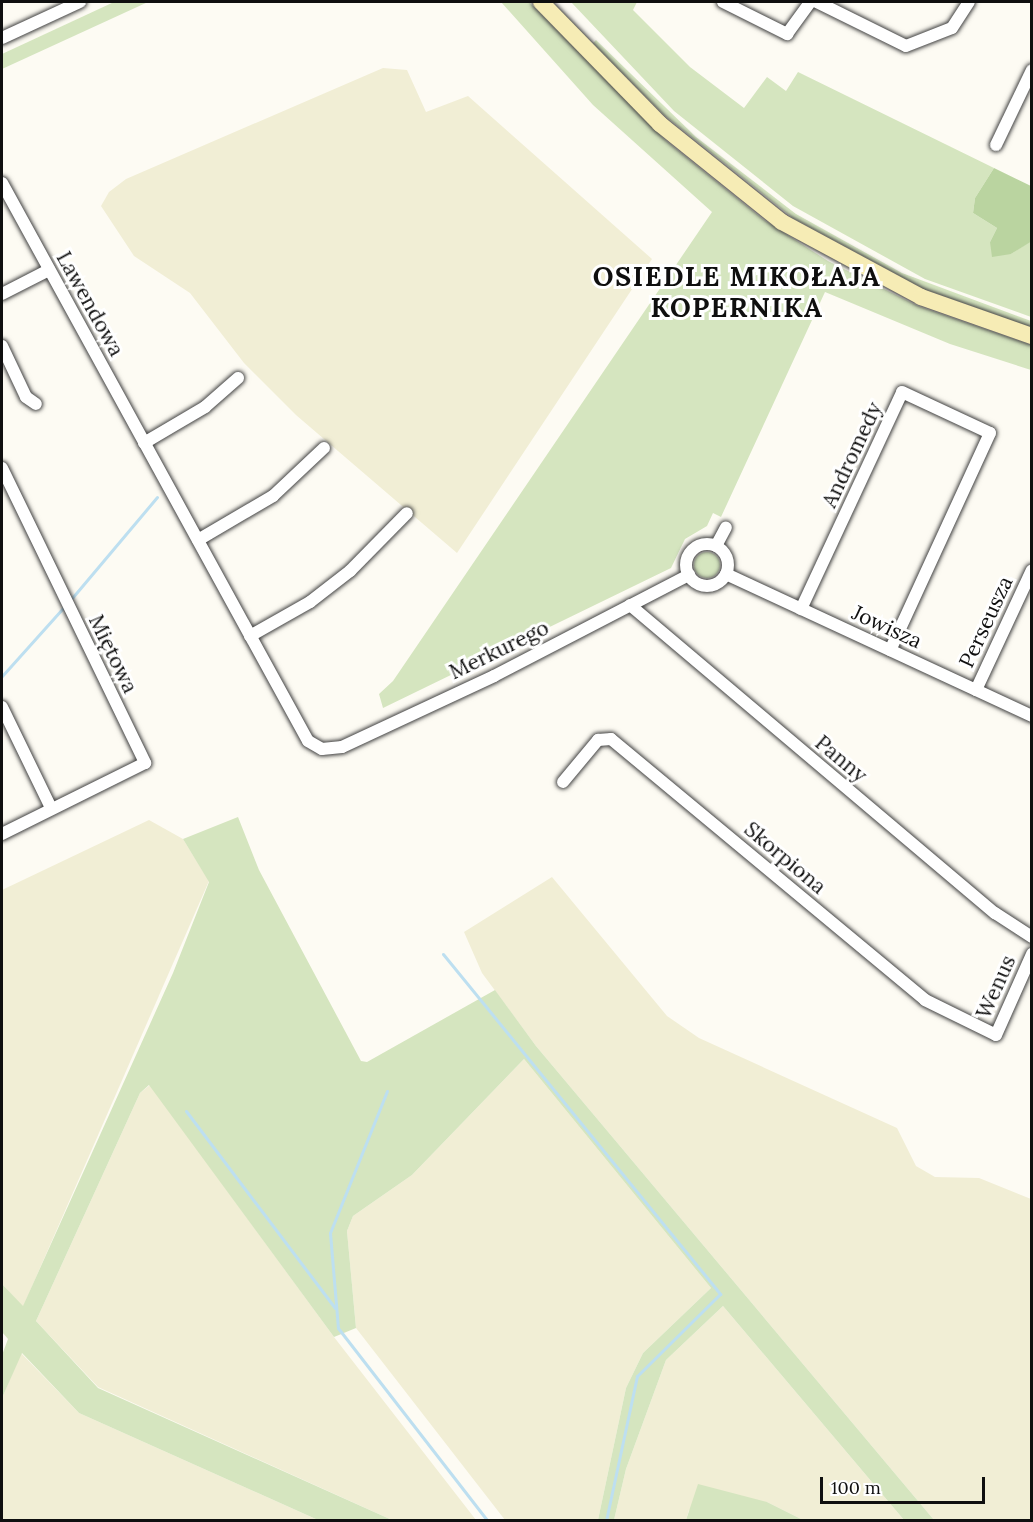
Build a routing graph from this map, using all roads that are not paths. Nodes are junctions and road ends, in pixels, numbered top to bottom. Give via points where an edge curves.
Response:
1 (80, 2) edge
2 (541, 2) edge
3 (723, 2) edge
4 (810, 2) edge
5 (817, 2) edge
6 (969, 2) edge
7 (2, 38) edge
8 (1032, 70) edge
9 (996, 145) dead end
10 (2, 183) edge
11 (49, 270) junction
12 (2, 294) edge
13 (1032, 336) edge
14 (2, 346) edge
15 (238, 378) dead end
16 (36, 404) dead end
17 (144, 443) junction
18 (324, 448) dead end
19 (2, 468) edge
20 (406, 513) dead end
21 (726, 527) dead end
22 (198, 540) junction
23 (716, 546) junction
24 (1032, 570) edge
25 (726, 574) junction
26 (689, 575) junction
27 (630, 605) junction
28 (801, 609) junction
29 (250, 636) junction
30 (890, 650) junction
31 (976, 690) junction
32 (2, 707) edge
33 (1032, 716) edge
34 (322, 749) joint
35 (563, 782) dead end
36 (51, 808) junction
37 (2, 834) edge
38 (1032, 936) edge
39 (1032, 954) edge
40 (996, 1035) joint

1 - 7 street
2 - 13 main road via 660,124 767,211 895,285 966,316
3 - 4 street via 787,34
5 - 6 street via 906,46 952,28
8 - 9 street
10 - 11 street, Lawendowa
11 - 12 street
11 - 17 street, Lawendowa
14 - 16 street via 26,397
15 - 17 street via 205,407
17 - 22 street, Lawendowa
18 - 22 street via 273,495
19 - 36 street, Miętowa via 145,763
20 - 29 street via 350,571 310,602
21 - 23 street
22 - 29 street, Lawendowa
23 - 25 street via 725,555
23 - 26 street via 703,545 692,551 686,563
24 - 31 street, Perseusza
25 - 26 street via 708,586
25 - 28 street, Jowisza
26 - 27 street, Merkurego
27 - 34 street, Merkurego via 494,676 336,750
27 - 38 street, Panny via 995,913
28 - 30 street, Jowisza
28 - 30 street, Andromedy via 903,392 990,433
29 - 34 street, Lawendowa via 308,741
30 - 31 street, Jowisza
31 - 33 street, Jowisza
32 - 36 street
35 - 40 street, Skorpiona via 598,740 611,739 925,1000
36 - 37 street
39 - 40 street, Wenus

